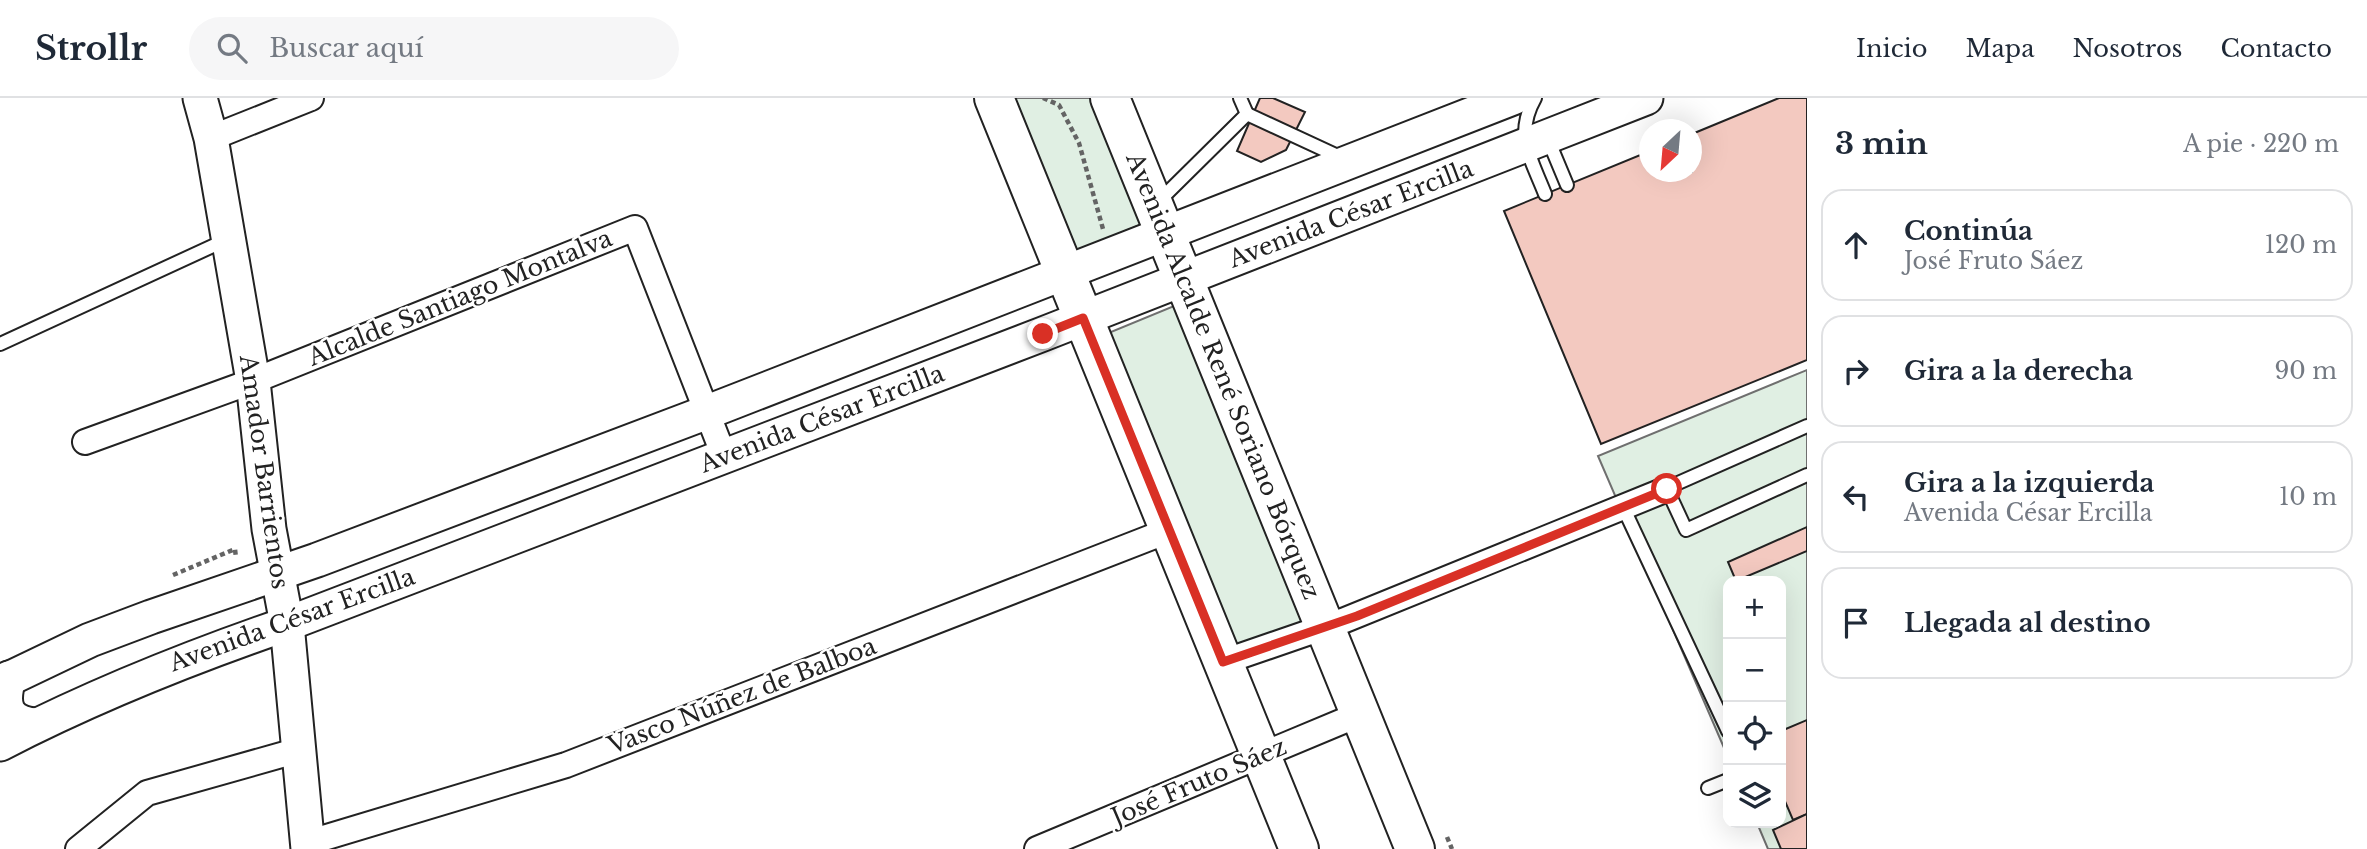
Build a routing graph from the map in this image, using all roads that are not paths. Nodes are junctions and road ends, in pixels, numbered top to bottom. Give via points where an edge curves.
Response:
1 (200, 98) edge
2 (311, 98) edge
3 (994, 98) edge
4 (1110, 98) edge
5 (1240, 98) edge
6 (1513, 98) edge
7 (1535, 98) edge
8 (1646, 98) edge
9 (1247, 114) junction
10 (211, 138) junction
11 (1536, 141) junction
12 (1350, 162) junction
13 (1567, 185) dead end
14 (1545, 194) dead end
15 (1160, 220) junction
16 (229, 239) junction
17 (1065, 272) junction
18 (1184, 279) junction
19 (1083, 318) junction
20 (0, 344) edge
21 (253, 381) junction
22 (705, 413) junction
23 (1807, 426) edge
24 (85, 442) dead end
25 (724, 456) junction
26 (1807, 475) edge
27 (1664, 490) junction
28 (1623, 507) junction
29 (1170, 530) junction
30 (276, 575) junction
31 (287, 624) junction
32 (1325, 628) junction
33 (1223, 662) junction
34 (5, 681) edge
35 (1360, 714) junction
36 (1723, 720) edge
37 (36, 725) junction
38 (0, 744) edge
39 (299, 750) junction
40 (1262, 756) junction
41 (1723, 782) edge
42 (1709, 788) dead end
43 (308, 846) edge
44 (78, 849) edge
45 (1037, 849) edge
46 (1299, 849) edge
47 (1415, 849) edge

1 - 10 main road, Amador Barrientos
2 - 10 street
3 - 17 main road
4 - 15 main road, Avenida Alcalde René Soriano Bórquez
5 - 9 lane
6 - 12 main road, Avenida César Ercilla
7 - 11 lane via 1523,128
8 - 11 main road, Avenida César Ercilla
9 - 12 lane
9 - 15 lane
10 - 16 main road, Amador Barrientos
11 - 13 lane
11 - 14 lane
11 - 18 main road, Avenida César Ercilla
12 - 15 main road, Avenida César Ercilla
15 - 17 main road, Avenida César Ercilla via 1111,255
15 - 18 main road, Avenida Alcalde René Soriano Bórquez
16 - 20 lane
16 - 21 main road, Amador Barrientos
17 - 19 main road
17 - 22 main road, Avenida César Ercilla
18 - 19 main road, Avenida César Ercilla
18 - 32 main road, Avenida Alcalde René Soriano Bórquez
19 - 25 main road, Avenida César Ercilla
19 - 29 main road
21 - 22 street, Alcalde Santiago Montalva via 635,228
21 - 24 street
21 - 30 main road, Amador Barrientos
22 - 25 street, Alcalde Santiago Montalva
22 - 30 main road, Avenida César Ercilla
23 - 27 lane
25 - 31 main road, Avenida César Ercilla
26 - 27 lane via 1686,530
27 - 28 street
28 - 32 street
28 - 36 lane
29 - 33 main road
29 - 43 street, Vasco Núñez de Balboa via 566,765
30 - 31 main road, Amador Barrientos
30 - 34 main road, Avenida César Ercilla via 114,631
31 - 37 main road, Avenida César Ercilla via 131,681
31 - 39 main road, Amador Barrientos
32 - 33 street
32 - 35 main road, Avenida Alcalde René Soriano Bórquez
33 - 40 main road
34 - 37 main road via 5,706 11,716
35 - 40 street, José Fruto Sáez
35 - 47 main road, Avenida Alcalde René Soriano Bórquez
37 - 38 main road, Avenida César Ercilla
39 - 43 main road, Amador Barrientos
39 - 44 street via 147,793
40 - 45 street, José Fruto Sáez
40 - 46 main road
41 - 42 lane

